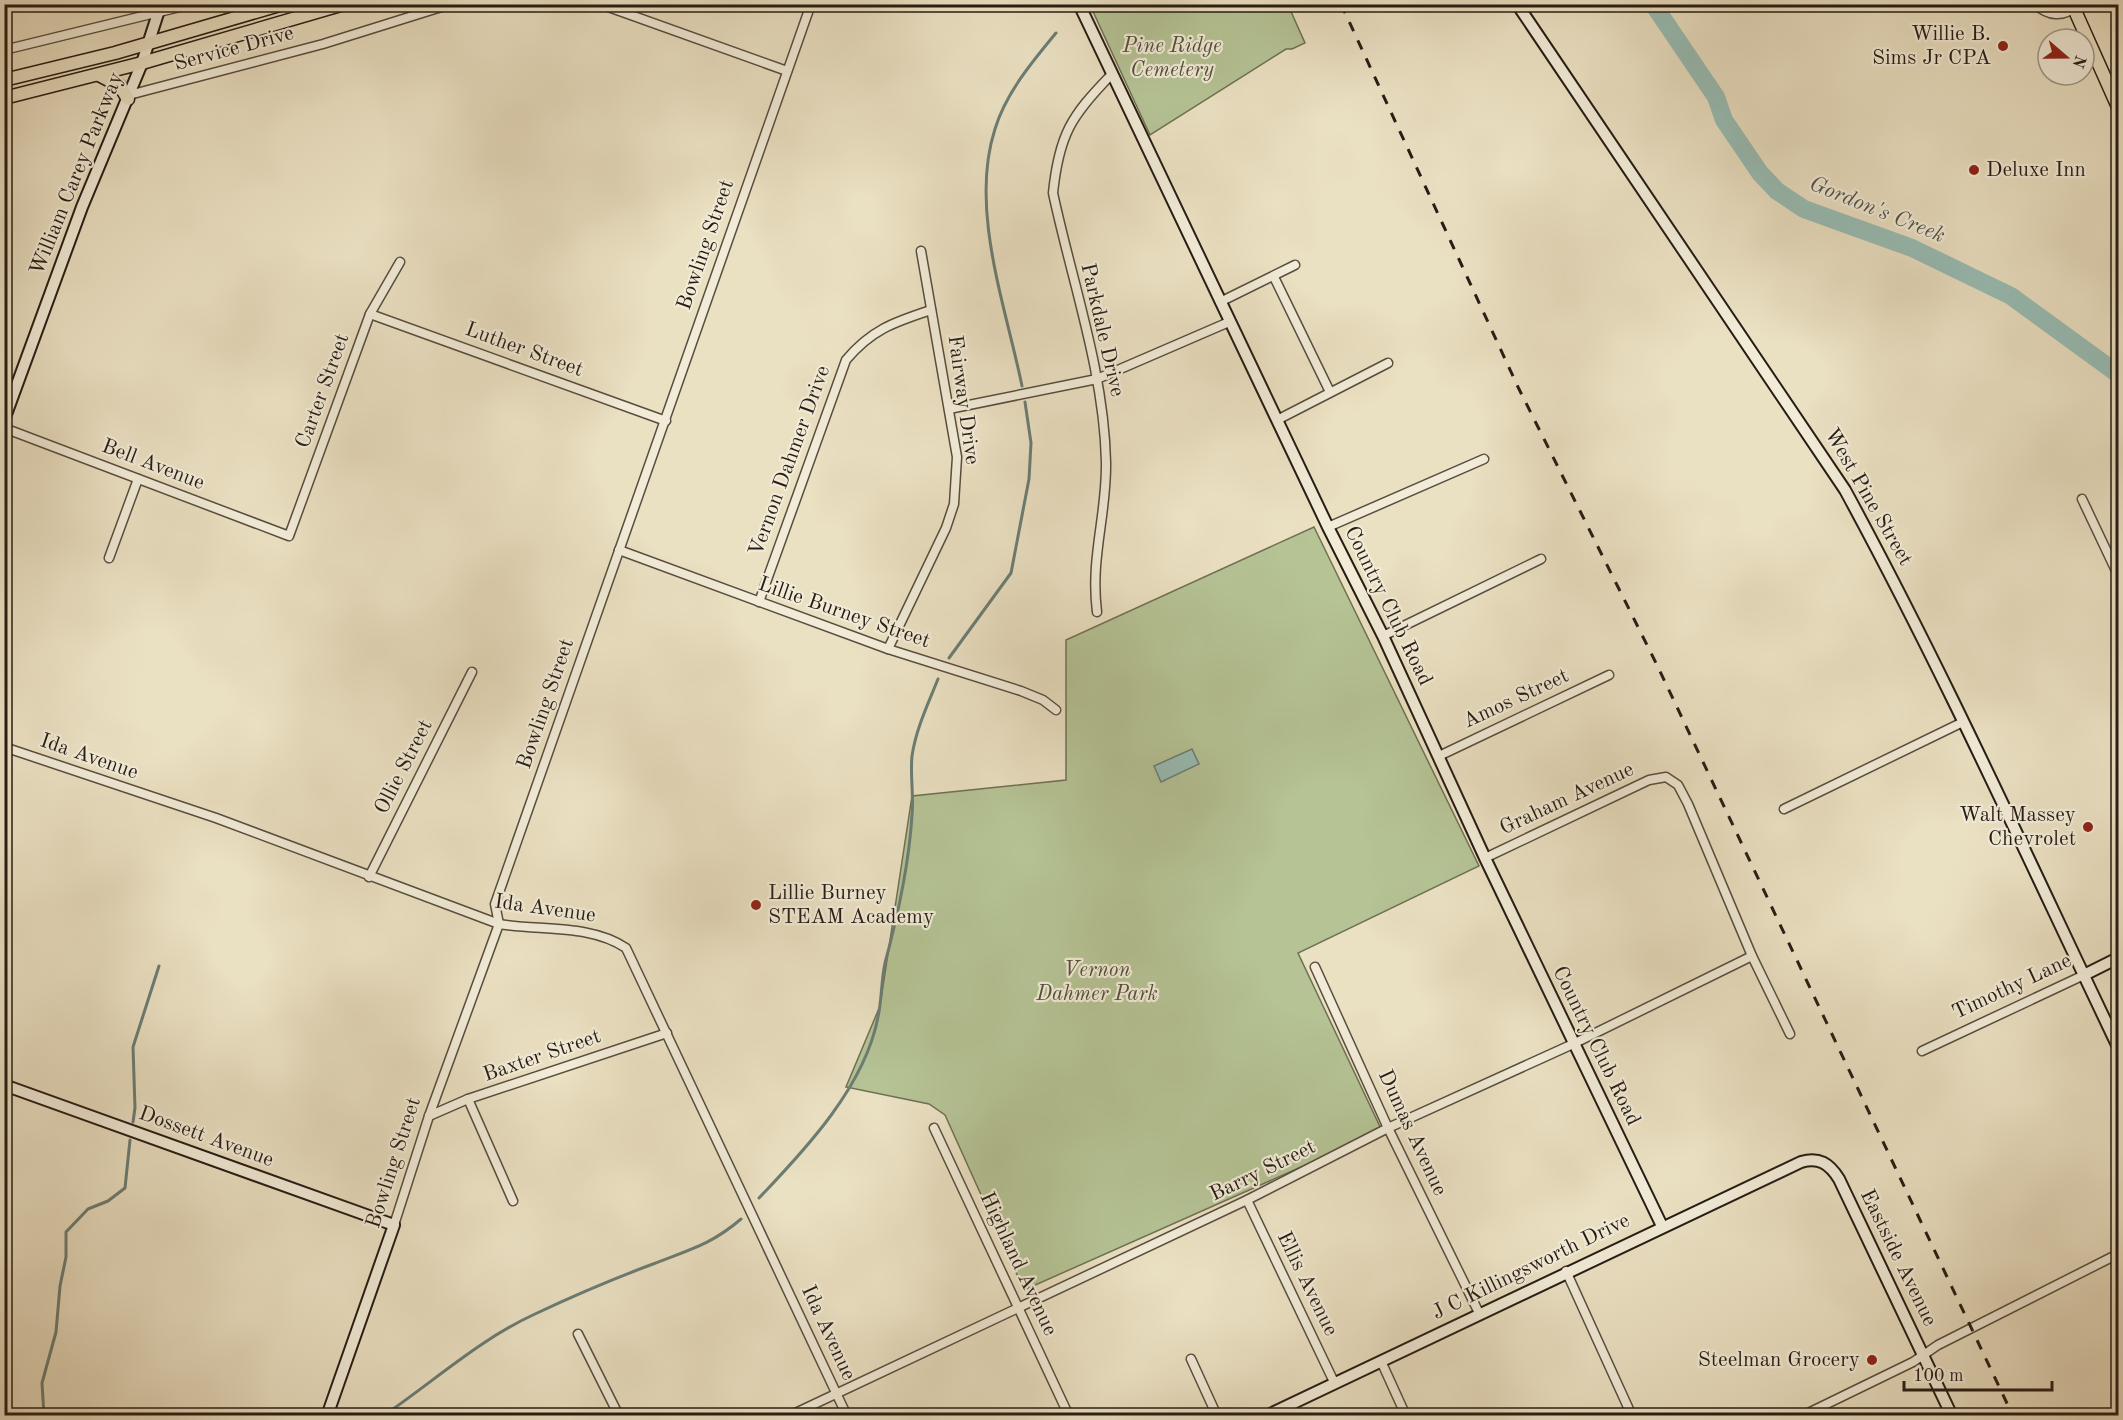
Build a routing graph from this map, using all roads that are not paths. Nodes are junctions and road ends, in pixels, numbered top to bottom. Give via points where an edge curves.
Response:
1 (192, 4) edge
2 (283, 4) edge
3 (344, 4) edge
4 (451, 4) edge
5 (600, 4) edge
6 (811, 4) edge
7 (1079, 4) edge
8 (1517, 4) edge
9 (2035, 4) edge
10 (2072, 6) edge
11 (159, 9) edge
12 (148, 44) junction
13 (4, 50) edge
14 (142, 63) junction
15 (787, 71) junction
16 (99, 75) junction
17 (1111, 75) junction
18 (4, 80) edge
19 (128, 97) junction
20 (4, 98) edge
21 (2118, 107) edge
22 (921, 251) dead end
23 (400, 262) dead end
24 (1295, 265) dead end
25 (1274, 278) junction
26 (1220, 302) junction
27 (931, 310) junction
28 (370, 314) junction
29 (1229, 322) junction
30 (1388, 363) dead end
31 (1097, 379) junction
32 (1330, 392) junction
33 (949, 409) junction
34 (4, 420) edge
35 (1277, 420) junction
36 (666, 421) junction
37 (4, 428) edge
38 (1484, 459) dead end
39 (138, 479) junction
40 (2082, 499) dead end
41 (1328, 527) junction
42 (290, 536) joint
43 (619, 550) junction
44 (109, 558) dead end
45 (1541, 560) dead end
46 (2118, 575) edge
47 (759, 602) junction
48 (1097, 612) dead end
49 (1383, 636) junction
50 (888, 649) junction
51 (472, 672) dead end
52 (1609, 675) dead end
53 (1056, 710) dead end
54 (1963, 722) junction
55 (4, 747) edge
56 (1439, 756) junction
57 (1784, 809) dead end
58 (1485, 858) junction
59 (369, 877) junction
60 (499, 924) junction
61 (1752, 956) junction
62 (2118, 958) edge
63 (1315, 967) dead end
64 (2084, 975) junction
65 (667, 1033) junction
66 (1790, 1034) dead end
67 (1573, 1044) junction
68 (2118, 1047) edge
69 (1922, 1051) dead end
70 (4, 1085) edge
71 (468, 1099) junction
72 (429, 1116) junction
73 (934, 1128) dead end
74 (1388, 1128) junction
75 (1815, 1160) joint
76 (1247, 1200) junction
77 (513, 1201) dead end
78 (394, 1225) junction
79 (1662, 1226) junction
80 (2118, 1254) edge
81 (1566, 1272) junction
82 (1019, 1306) junction
83 (1479, 1313) junction
84 (578, 1334) dead end
85 (1923, 1355) junction
86 (1191, 1359) dead end
87 (1381, 1361) junction
88 (1334, 1382) junction
89 (836, 1393) junction
90 (327, 1416) edge
91 (619, 1416) edge
92 (789, 1416) edge
93 (847, 1416) edge
94 (1070, 1416) edge
95 (1217, 1416) edge
96 (1266, 1416) edge
97 (1406, 1416) edge
98 (1632, 1416) edge
99 (1802, 1416) edge
100 (1952, 1416) edge

1 - 11 street
2 - 12 main road
3 - 14 main road
4 - 19 street, Service Drive
5 - 15 street
6 - 15 street, Bowling Street
7 - 17 street, Country Club Road
8 - 54 street, West Pine Street via 1845,490
9 - 10 street via 2044,13 2057,15
10 - 21 main road
11 - 12 street, William Carey Parkway
11 - 13 street
12 - 14 street, William Carey Parkway
12 - 18 main road
14 - 16 main road
14 - 19 street, William Carey Parkway
15 - 36 street, Bowling Street
16 - 19 main road via 120,86
16 - 20 main road
17 - 26 street, Country Club Road
17 - 31 street, Parkdale Drive via 1071,119 1056,165 1053,193
19 - 34 street, William Carey Parkway via 82,207
22 - 27 street, Fairway Drive
23 - 28 street, Carter Street
24 - 25 street
25 - 26 street
25 - 32 street
26 - 29 street, Country Club Road
27 - 33 street, Fairway Drive
27 - 47 street, Vernon Dahmer Drive via 885,326 846,360
28 - 36 street, Luther Street
28 - 42 street, Carter Street
29 - 31 street
29 - 35 street, Country Club Road
30 - 32 street
31 - 33 street
31 - 48 street, Parkdale Drive via 1106,461 1106,490 1094,560
32 - 35 street
33 - 50 street, Fairway Drive via 957,457 954,504
35 - 41 street, Country Club Road
36 - 43 street, Bowling Street
37 - 39 street, Bell Avenue
38 - 41 street
39 - 42 street, Bell Avenue
39 - 44 street
40 - 46 street
41 - 49 street, Country Club Road
43 - 47 street, Lillie Burney Street
43 - 60 street, Bowling Street via 495,904
45 - 49 street
47 - 50 street, Lillie Burney Street
49 - 56 street, Country Club Road
50 - 53 street, Lillie Burney Street via 1021,691
51 - 59 street, Ollie Street
52 - 56 street, Amos Street
54 - 57 street
54 - 64 street, West Pine Street
55 - 59 street, Ida Avenue via 216,818
56 - 58 street, Country Club Road
58 - 61 street, Graham Avenue via 1648,780 1666,777 1678,785 1688,804
58 - 67 street, Country Club Road
59 - 60 street, Ida Avenue
60 - 65 street, Ida Avenue via 589,933 615,941 632,956
60 - 72 street, Bowling Street
61 - 66 street
61 - 67 street, Barry Street
62 - 64 street, Timothy Lane
63 - 74 street, Dumas Avenue
64 - 68 street, West Pine Street
64 - 69 street, Timothy Lane
65 - 71 street, Baxter Street
65 - 89 street, Ida Avenue
67 - 74 street, Barry Street
67 - 79 street, Country Club Road
70 - 78 street, Dossett Avenue
71 - 72 street, Baxter Street
71 - 77 street
72 - 78 street, Bowling Street
73 - 82 street, Highland Avenue
74 - 76 street, Barry Street
74 - 83 street, Dumas Avenue
75 - 79 street, J C Killingsworth Drive via 1801,1162
75 - 85 street, Eastside Avenue via 1830,1165 1839,1179
76 - 82 street, Barry Street
76 - 88 street, Ellis Avenue
78 - 90 street, Bowling Street
79 - 81 street, J C Killingsworth Drive
80 - 85 street
81 - 83 street, J C Killingsworth Drive
81 - 98 street
82 - 89 street, Barry Street
82 - 94 street, Highland Avenue
83 - 87 street, J C Killingsworth Drive
84 - 91 street
85 - 99 street
85 - 100 street, Eastside Avenue
86 - 95 street
87 - 88 street, J C Killingsworth Drive
87 - 97 street
88 - 96 street, J C Killingsworth Drive
89 - 92 street, Barry Street
89 - 93 street, Ida Avenue

